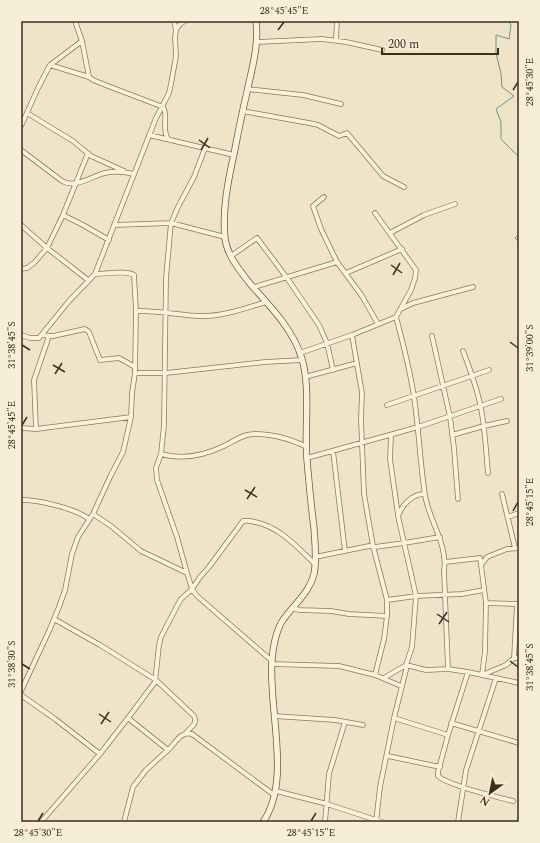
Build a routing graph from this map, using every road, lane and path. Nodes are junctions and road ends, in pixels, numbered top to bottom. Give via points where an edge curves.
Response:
1 (75, 21) edge
2 (174, 21) edge
3 (185, 21) edge
4 (256, 21) edge
5 (337, 21) edge
6 (176, 30) junction
7 (336, 40) junction
8 (82, 41) junction
9 (257, 42) junction
10 (382, 50) dead end
11 (50, 65) junction
12 (89, 77) junction
13 (248, 89) junction
14 (341, 104) dead end
15 (162, 106) junction
16 (242, 111) junction
17 (27, 113) junction
18 (21, 126) edge
19 (149, 135) junction
20 (168, 139) junction
21 (205, 148) junction
22 (21, 150) edge
23 (88, 153) junction
24 (234, 155) junction
25 (126, 172) junction
26 (134, 174) junction
27 (76, 183) junction
28 (404, 187) dead end
29 (324, 197) dead end
30 (455, 204) dead end
31 (375, 212) dead end
32 (63, 215) junction
33 (171, 223) junction
34 (21, 225) edge
35 (114, 225) junction
36 (390, 233) junction
37 (225, 237) junction
38 (109, 240) junction
39 (47, 248) junction
40 (402, 249) junction
41 (231, 256) junction
42 (337, 262) junction
43 (21, 269) edge
44 (346, 273) junction
45 (95, 274) junction
46 (287, 278) junction
47 (88, 280) junction
48 (254, 287) junction
49 (473, 287) dead end
50 (266, 302) junction
51 (399, 310) junction
52 (136, 311) junction
53 (167, 312) junction
54 (396, 317) junction
55 (378, 324) junction
56 (21, 335) edge
57 (41, 335) junction
58 (352, 335) junction
59 (49, 336) junction
60 (432, 336) dead end
61 (327, 343) junction
62 (463, 351) dead end
63 (300, 353) junction
64 (302, 360) junction
65 (357, 363) junction
66 (135, 367) junction
67 (333, 370) junction
68 (489, 370) dead end
69 (135, 373) junction
70 (166, 373) junction
71 (472, 375) junction
72 (305, 377) junction
73 (443, 387) junction
74 (414, 396) junction
75 (501, 399) dead end
76 (387, 405) dead end
77 (481, 406) junction
78 (131, 417) junction
79 (450, 417) junction
80 (507, 421) dead end
81 (484, 426) junction
82 (418, 427) junction
83 (21, 428) edge
84 (36, 429) junction
85 (390, 435) junction
86 (452, 435) junction
87 (361, 443) junction
88 (307, 447) junction
89 (333, 451) junction
90 (161, 454) junction
91 (307, 458) junction
92 (488, 473) dead end
93 (425, 494) junction
94 (502, 494) dead end
95 (458, 499) dead end
96 (21, 500) edge
97 (519, 513) edge
98 (92, 514) junction
99 (398, 516) junction
100 (508, 516) junction
101 (89, 519) junction
102 (440, 537) junction
103 (404, 544) junction
104 (373, 546) junction
105 (517, 548) edge
106 (344, 552) junction
107 (315, 557) junction
108 (445, 562) junction
109 (316, 564) junction
110 (481, 565) junction
111 (187, 573) junction
112 (192, 589) junction
113 (484, 590) junction
114 (445, 595) junction
115 (416, 596) junction
116 (387, 600) junction
117 (486, 603) junction
118 (518, 604) edge
119 (293, 608) junction
120 (387, 616) junction
121 (54, 619) junction
122 (517, 658) edge
123 (272, 662) junction
124 (406, 665) junction
125 (448, 669) junction
126 (468, 672) junction
127 (375, 675) junction
128 (482, 675) junction
129 (384, 678) junction
130 (496, 678) junction
131 (156, 680) junction
132 (519, 683) edge
133 (402, 686) junction
134 (21, 691) edge
135 (21, 695) edge
136 (274, 716) junction
137 (128, 718) junction
138 (394, 718) junction
139 (344, 722) junction
140 (452, 723) junction
141 (363, 725) dead end
142 (478, 731) junction
143 (186, 733) junction
144 (448, 735) junction
145 (519, 743) edge
146 (168, 750) junction
147 (100, 754) junction
148 (388, 756) junction
149 (440, 767) junction
150 (464, 787) junction
151 (275, 793) junction
152 (513, 801) dead end
153 (327, 804) junction
154 (376, 821) edge
155 (41, 822) edge
156 (124, 822) edge
157 (263, 822) edge
158 (325, 822) edge
159 (382, 822) edge
160 (458, 822) edge

1 - 8 street
2 - 6 street
3 - 6 street
4 - 9 street
5 - 7 street
6 - 15 street via 176,56 171,84
7 - 9 street
7 - 10 street
8 - 11 street
8 - 12 street
9 - 13 street
11 - 12 street
11 - 17 street
12 - 15 street
13 - 14 street via 303,95
13 - 16 street
15 - 19 street
15 - 20 street via 165,112 164,132
16 - 24 street
16 - 28 street via 318,125 340,136 347,133 384,176
17 - 18 street
17 - 23 street
19 - 20 street
19 - 26 street
20 - 21 street
21 - 24 street
21 - 33 street
22 - 27 street via 62,181 68,184
23 - 25 street
23 - 27 street
24 - 37 street via 227,195
25 - 26 street
25 - 27 street via 106,173
26 - 35 street
27 - 32 street
29 - 42 street via 313,208
30 - 36 street via 424,215
31 - 36 street
32 - 38 street
32 - 39 street
33 - 35 street
33 - 37 street
33 - 53 street via 166,278
34 - 39 street
35 - 38 street
36 - 40 street
37 - 41 street
38 - 45 street
39 - 43 street via 28,268
39 - 47 street
40 - 44 street
40 - 51 street via 416,271 408,297
41 - 46 street via 257,238
41 - 48 street
42 - 44 street
42 - 46 street
44 - 55 street
45 - 47 street
45 - 52 street via 133,274
46 - 48 street
46 - 61 street via 313,316
47 - 57 street
48 - 50 street
49 - 51 street via 413,303
50 - 53 street via 232,312 205,316
50 - 63 street via 286,326
51 - 54 street
52 - 53 street
52 - 66 street
53 - 70 street
54 - 55 street
54 - 74 street
55 - 58 street
56 - 57 street via 36,338
57 - 59 street
58 - 61 street
58 - 65 street
59 - 66 street via 86,330 100,360 119,358
59 - 84 street via 34,380
60 - 73 street
61 - 63 street
61 - 67 street
62 - 71 street
63 - 64 street
64 - 70 street
64 - 72 street
65 - 67 street
65 - 87 street via 362,393
66 - 69 street
67 - 72 street
68 - 71 street
69 - 70 street
69 - 78 street
70 - 90 street
71 - 73 street
71 - 77 street
72 - 88 street
73 - 74 street
73 - 79 street
74 - 76 street
74 - 82 street
75 - 77 street
77 - 79 street
77 - 81 street
78 - 84 street
78 - 98 street via 123,452
79 - 82 street
79 - 86 street
80 - 81 street
81 - 86 street
81 - 92 street
82 - 85 street
82 - 93 street
83 - 84 street
85 - 87 street
85 - 99 street via 390,459
86 - 95 street
87 - 89 street
87 - 104 street via 364,494
88 - 90 street via 288,439 254,434 240,437 206,453 175,458
88 - 91 street
89 - 91 street
89 - 106 street
90 - 111 street via 156,468 157,480
91 - 107 street
93 - 99 street via 412,498
93 - 102 street via 428,510
94 - 100 street
96 - 101 street via 71,510
97 - 100 street
98 - 101 street
98 - 111 street via 142,550
99 - 103 street
100 - 105 street
101 - 121 street via 75,546 65,590
102 - 103 street
102 - 108 street
103 - 104 street
103 - 115 street
104 - 106 street
104 - 116 street
105 - 110 street via 487,557
106 - 107 street
107 - 109 street
108 - 110 street via 480,558
108 - 114 street
109 - 112 street via 274,528 245,520
109 - 119 street via 310,585
110 - 113 street
111 - 112 street
112 - 123 street
112 - 131 street via 181,599 161,637
113 - 114 street
113 - 117 street
114 - 115 street
114 - 125 street
115 - 116 street
115 - 124 street via 412,647
116 - 120 street
117 - 118 street
117 - 128 street
118 - 122 street
119 - 120 street
119 - 123 street via 278,631
120 - 127 street
121 - 131 street
121 - 134 street
122 - 128 street
123 - 127 street via 339,666
123 - 136 street
124 - 125 street via 428,670
124 - 129 street
124 - 133 street
125 - 126 street
126 - 128 street
126 - 140 street
127 - 129 street
128 - 130 street
129 - 133 street
130 - 132 street
130 - 142 street
131 - 137 street
131 - 143 street via 194,716 194,724
133 - 138 street
135 - 147 street
136 - 139 street
136 - 151 street via 277,756
137 - 146 street
137 - 147 street
138 - 144 street
138 - 148 street
139 - 141 street
139 - 153 street via 329,774
140 - 142 street
140 - 144 street
142 - 145 street
142 - 150 street via 466,770
143 - 146 street
143 - 151 street via 196,736
144 - 149 street
146 - 156 street via 146,770 133,787
147 - 155 street
148 - 149 street
148 - 154 street
149 - 150 street via 440,778
150 - 152 street
150 - 160 street
151 - 153 street
151 - 157 street via 272,806
153 - 154 street
153 - 158 street
154 - 159 street

